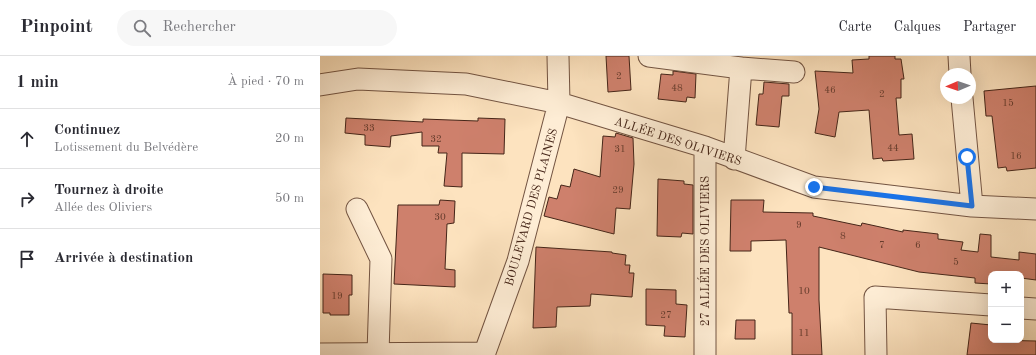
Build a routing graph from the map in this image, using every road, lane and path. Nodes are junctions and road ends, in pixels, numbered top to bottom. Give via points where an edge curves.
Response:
1 (558, 56) edge
2 (649, 56) edge
3 (959, 56) edge
4 (741, 68) junction
5 (960, 68) edge
6 (794, 72) dead end
7 (320, 84) edge
8 (559, 103) junction
9 (963, 104) edge
10 (719, 153) junction
11 (972, 206) junction
12 (357, 209) dead end
13 (1036, 209) edge
14 (988, 306) edge
15 (1024, 308) edge
16 (1036, 309) edge
17 (320, 354) edge
18 (365, 354) edge
19 (484, 354) edge
20 (705, 355) edge
21 (718, 355) edge
22 (876, 355) edge

1 - 8 street, BOULEVARD DES PLAINES
2 - 4 street
3 - 5 street
4 - 6 street
4 - 10 street
7 - 8 street, ALLÉE DES OLIVIERS via 358,79 466,84
8 - 10 street, ALLÉE DES OLIVIERS
8 - 19 street, BOULEVARD DES PLAINES via 518,261
9 - 11 street
10 - 11 street, ALLÉE DES OLIVIERS via 814,187
10 - 20 street, 27 ALLÉE DES OLIVIERS
10 - 21 street
11 - 13 street, ALLÉE DES OLIVIERS
12 - 18 street via 380,259
14 - 22 street via 875,297
15 - 16 street
17 - 18 street
18 - 19 street

